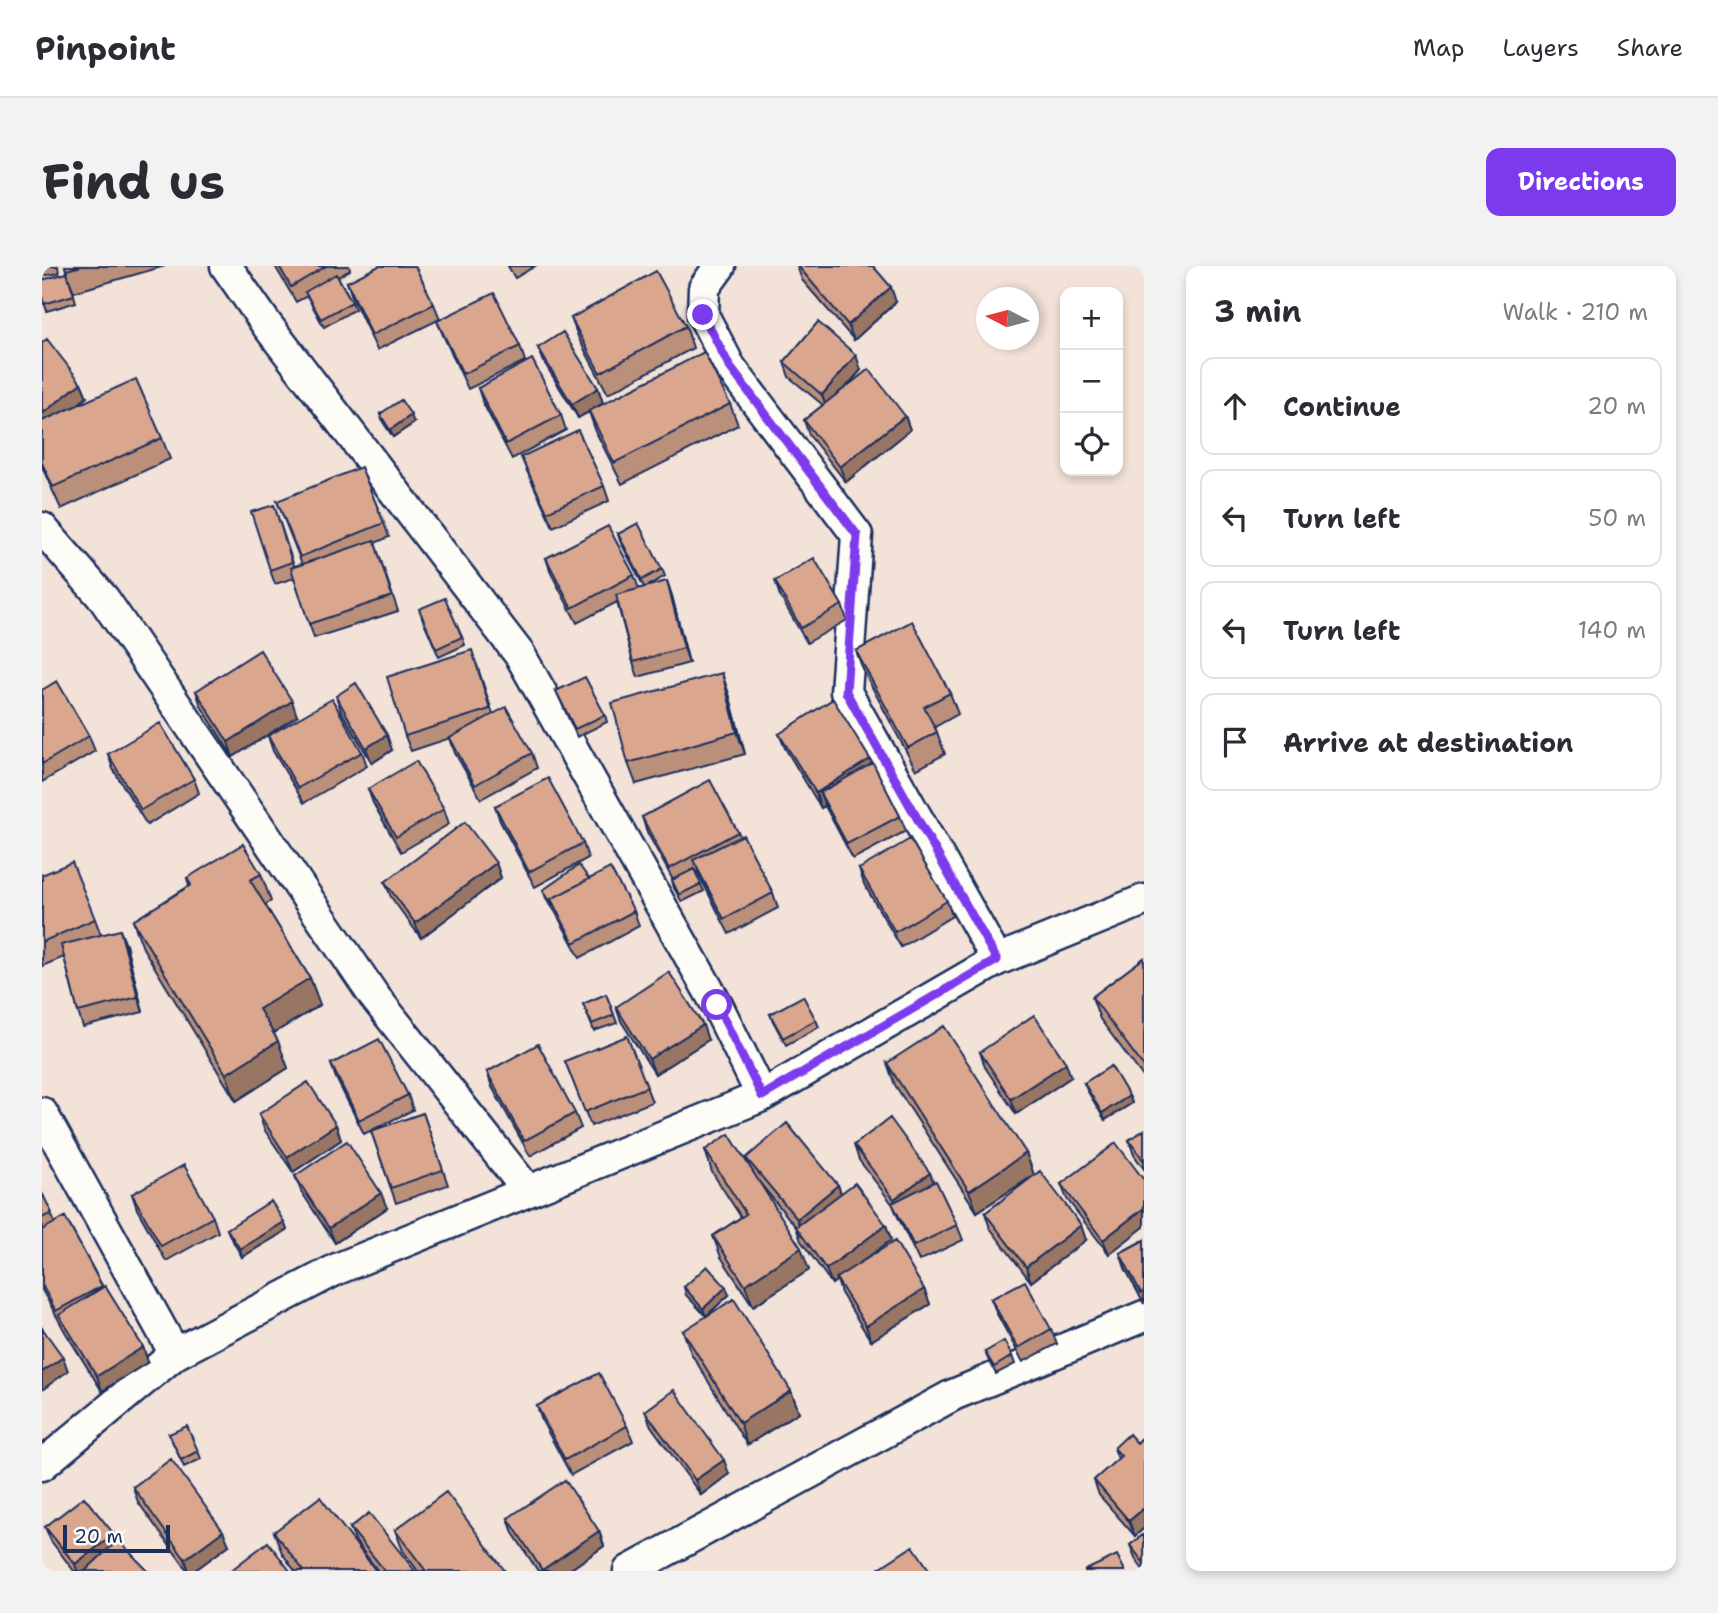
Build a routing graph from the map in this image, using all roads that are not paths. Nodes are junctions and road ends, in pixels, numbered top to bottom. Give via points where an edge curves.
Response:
1 (226, 266) edge
2 (720, 266) edge
3 (42, 528) edge
4 (1144, 900) edge
5 (997, 960) junction
6 (762, 1096) junction
7 (42, 1113) edge
8 (528, 1191) junction
9 (1144, 1316) edge
10 (175, 1354) junction
11 (42, 1465) edge
12 (629, 1571) edge

1 - 6 street via 520,655 717,1005
2 - 5 street via 704,288 703,315 730,367 857,535 846,692
3 - 8 street via 104,599 374,996
4 - 5 street
5 - 6 street
6 - 8 street
7 - 10 street
8 - 10 street via 337,1269
9 - 12 street via 953,1395
10 - 11 street

